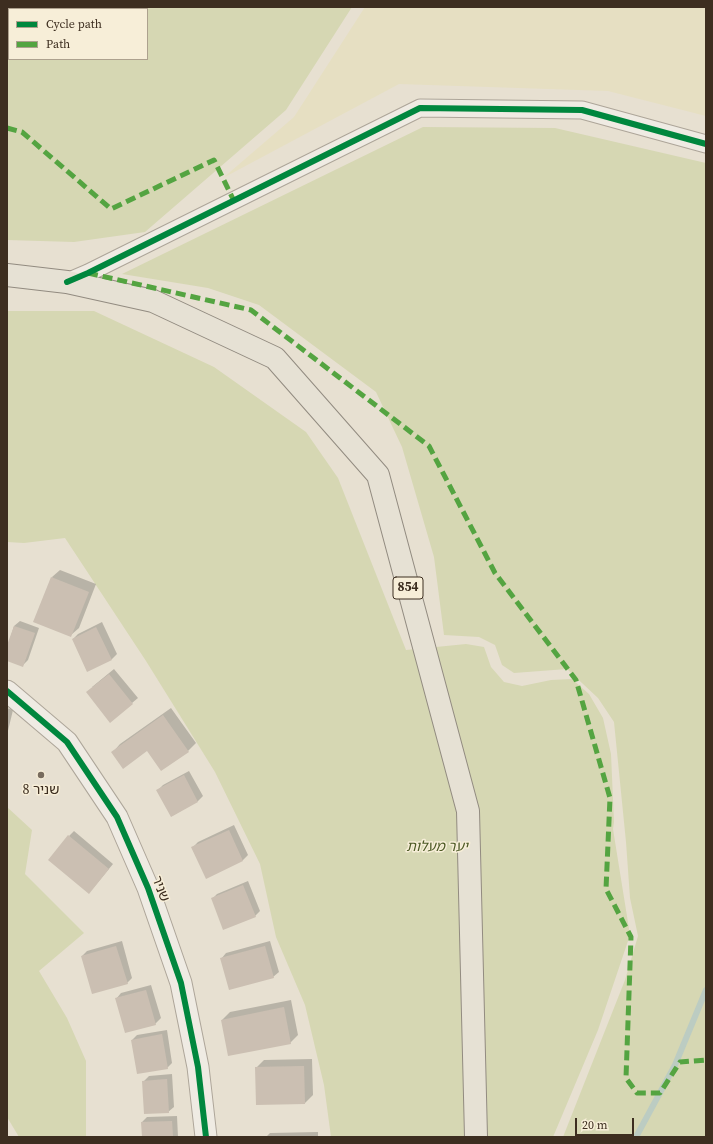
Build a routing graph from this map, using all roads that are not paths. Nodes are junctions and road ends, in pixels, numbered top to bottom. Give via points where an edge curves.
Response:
1 (706, 144) edge
2 (7, 275) edge
3 (67, 282) junction
4 (7, 691) edge
5 (206, 1137) edge
6 (476, 1137) edge

1 - 3 street via 582,110 420,108
2 - 3 main road, 854
3 - 6 main road, 854 via 153,301 275,358 378,475 468,811
4 - 5 street, שניר via 67,742 117,817 148,888 180,983 198,1067

